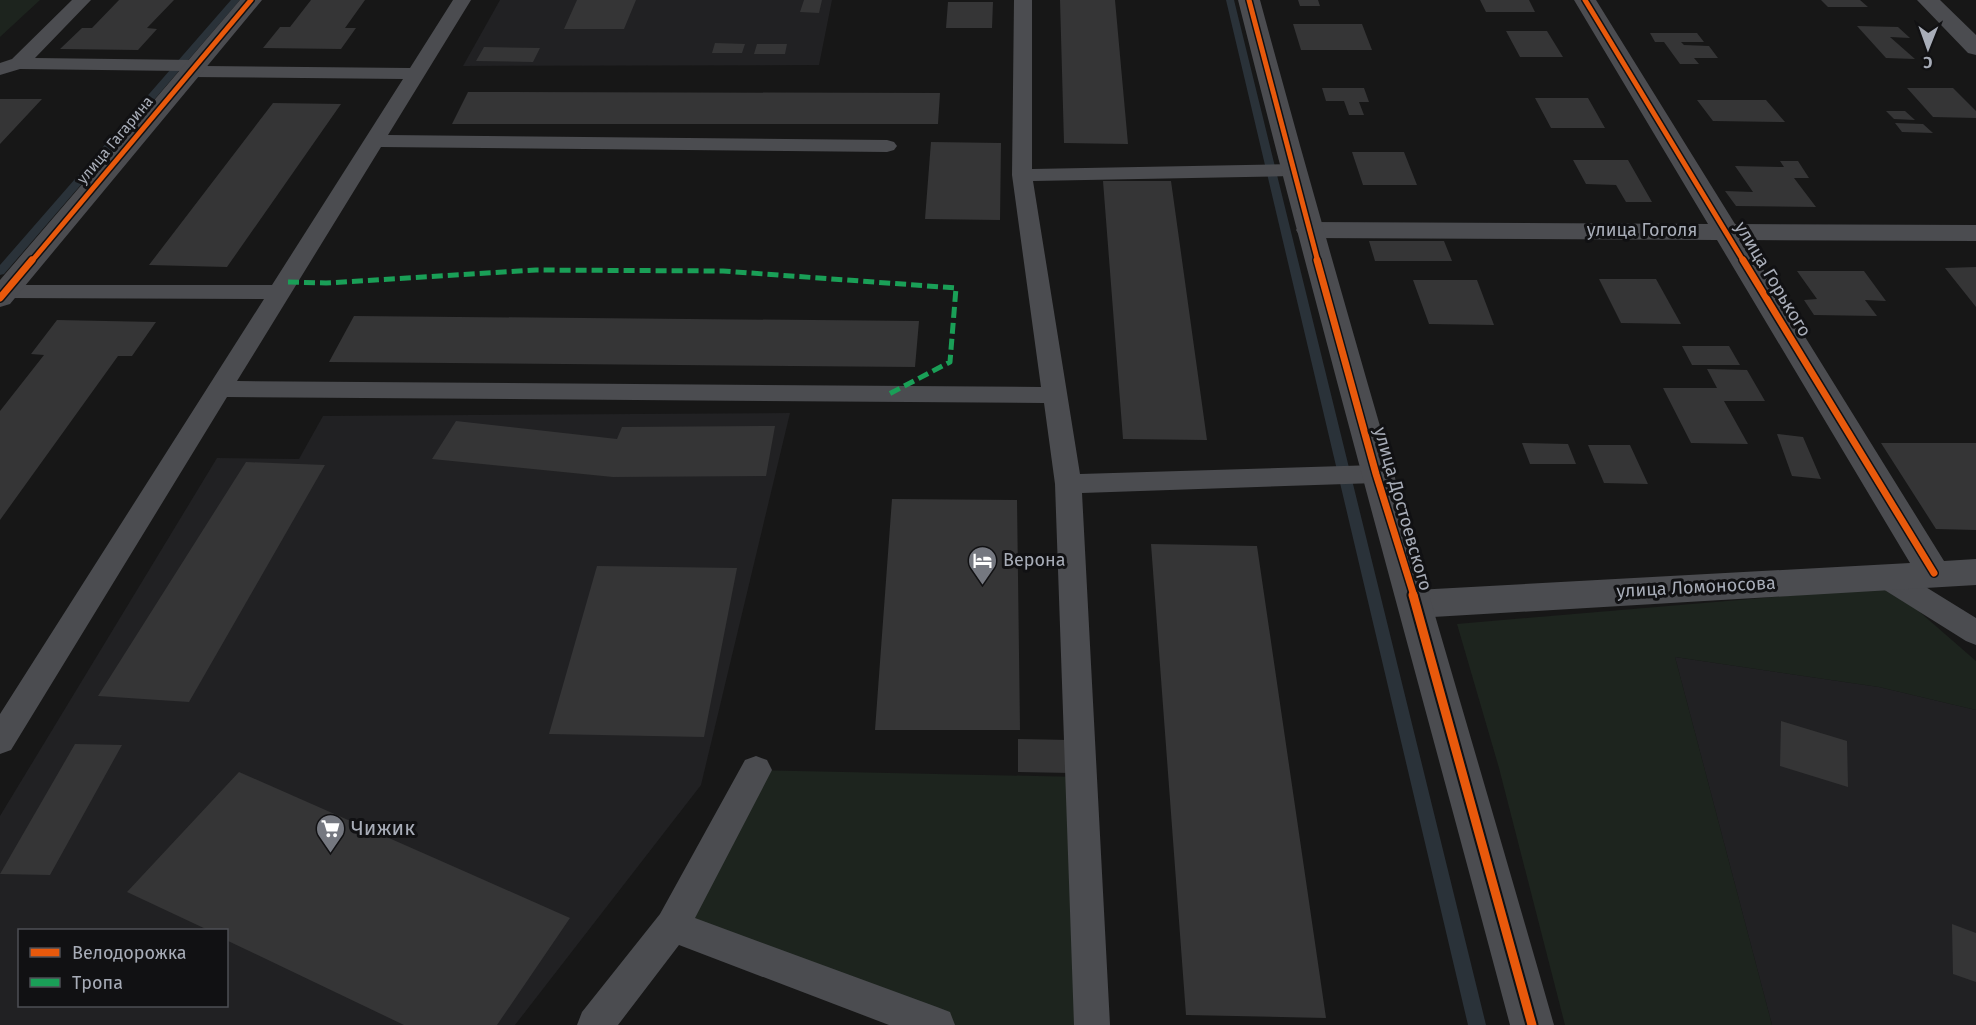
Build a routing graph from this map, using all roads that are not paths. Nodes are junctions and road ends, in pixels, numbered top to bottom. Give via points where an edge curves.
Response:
1 (82, 0) edge
2 (251, 0) edge
3 (462, 0) edge
4 (1023, 0) edge
5 (1249, 0) edge
6 (1585, 0) edge
7 (1928, 0) edge
8 (1976, 48) edge
9 (19, 63) junction
10 (0, 69) edge
11 (193, 69) junction
12 (417, 74) junction
13 (374, 141) junction
14 (887, 146) dead end
15 (1293, 170) junction
16 (1022, 175) junction
17 (1308, 230) junction
18 (1725, 230) junction
19 (1976, 233) edge
20 (281, 292) junction
21 (3, 294) edge
22 (221, 389) junction
23 (1054, 395) junction
24 (1376, 474) junction
25 (1068, 484) junction
26 (1934, 573) junction
27 (1976, 573) edge
28 (1885, 576) junction
29 (1416, 604) junction
30 (1976, 633) edge
31 (0, 741) edge
32 (756, 770) dead end
33 (672, 926) junction
34 (595, 1025) edge
35 (937, 1025) edge
36 (1092, 1025) edge
37 (1532, 1025) edge

1 - 9 lane
2 - 11 street, улица Гагарина
3 - 12 lane
4 - 16 lane
5 - 15 street, улица Достоевского
6 - 18 street, улица Горького
7 - 8 street
9 - 10 lane
9 - 11 lane
11 - 12 lane
11 - 21 street, улица Гагарина
12 - 13 lane
13 - 14 lane
13 - 20 lane
15 - 16 lane
15 - 17 street, улица Достоевского
16 - 23 lane
17 - 18 street, улица Гоголя
17 - 24 street, улица Достоевского
18 - 19 street, улица Гоголя
18 - 26 street, улица Горького
20 - 21 lane
20 - 22 lane
22 - 23 lane
22 - 31 lane
23 - 25 lane
24 - 25 lane
24 - 29 street, улица Достоевского
25 - 36 lane
26 - 27 street, улица Ломоносова
26 - 28 street, улица Ломоносова
28 - 29 street, улица Ломоносова
28 - 30 lane
29 - 37 street, улица Достоевского
32 - 33 lane
33 - 34 lane
33 - 35 lane

